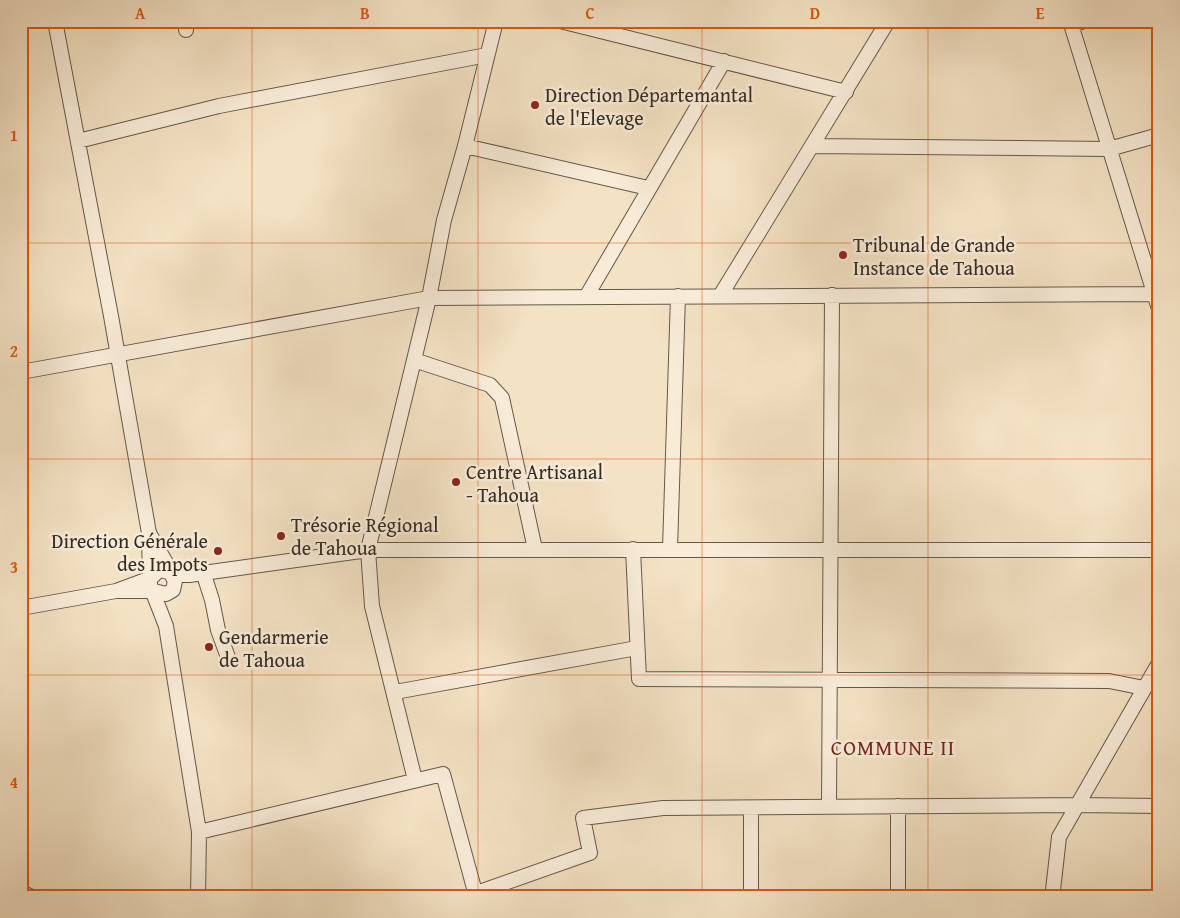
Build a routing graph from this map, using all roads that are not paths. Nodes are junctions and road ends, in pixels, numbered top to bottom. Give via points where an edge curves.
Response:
1 (55, 21) edge
2 (496, 21) edge
3 (560, 21) edge
4 (888, 21) edge
5 (1075, 22) edge
6 (487, 55) junction
7 (724, 61) junction
8 (846, 92) junction
9 (1159, 135) edge
10 (78, 141) junction
11 (465, 146) junction
12 (813, 146) junction
13 (1109, 149) junction
14 (648, 188) junction
15 (1153, 270) edge
16 (1154, 294) junction
17 (678, 296) junction
18 (720, 296) junction
19 (832, 296) junction
20 (586, 297) junction
21 (429, 298) junction
22 (1159, 309) edge
23 (117, 355) junction
24 (414, 360) junction
25 (21, 372) edge
26 (149, 533) junction
27 (535, 549) junction
28 (633, 549) junction
29 (670, 549) junction
30 (831, 549) junction
31 (368, 550) junction
32 (1159, 550) edge
33 (173, 575) junction
34 (204, 575) junction
35 (152, 584) junction
36 (173, 590) junction
37 (21, 608) edge
38 (166, 626) junction
39 (636, 648) junction
40 (229, 660) dead end
41 (1159, 663) edge
42 (830, 678) junction
43 (1144, 688) junction
44 (395, 692) junction
45 (415, 780) junction
46 (1077, 805) junction
47 (829, 806) junction
48 (898, 806) junction
49 (1159, 806) edge
50 (751, 809) junction
51 (199, 832) junction
52 (21, 892) edge
53 (470, 894) edge
54 (1052, 895) edge
55 (32, 897) edge
56 (198, 897) edge
57 (752, 897) edge
58 (898, 897) edge

1 - 10 street
2 - 6 street
3 - 7 street
4 - 8 street
5 - 13 street
6 - 10 street via 219,106
6 - 11 street
7 - 8 street
7 - 14 street
8 - 12 street
9 - 13 street
10 - 23 street
11 - 14 street
11 - 21 street via 444,220
12 - 13 street
12 - 18 street
13 - 15 street
14 - 20 street
15 - 16 street
16 - 19 street
16 - 22 street
17 - 18 street
17 - 20 street
17 - 29 street
18 - 19 street
19 - 30 street
20 - 21 street
21 - 23 street
21 - 24 street
23 - 25 street
23 - 26 street
24 - 27 street via 490,386 502,398
24 - 31 street
26 - 33 street
26 - 35 street
27 - 28 street
27 - 31 street
28 - 29 street
28 - 39 street
29 - 30 street
30 - 32 street
30 - 42 street
31 - 34 street
31 - 44 street via 372,606
33 - 34 street
33 - 35 street via 159,570
33 - 36 street
34 - 36 street
34 - 40 street
35 - 36 street via 166,594
35 - 37 street
35 - 38 street
36 - 38 street
38 - 51 street
39 - 42 street via 639,679
39 - 44 street
41 - 43 street
42 - 43 street via 1109,682
42 - 47 street
43 - 46 street
44 - 45 street
45 - 51 street
45 - 53 street via 443,774
46 - 48 street
46 - 49 street
46 - 54 street via 1059,837
47 - 48 street
47 - 50 street
48 - 58 street
50 - 53 street via 664,808 583,818 590,853
50 - 57 street
51 - 56 street
52 - 55 street

